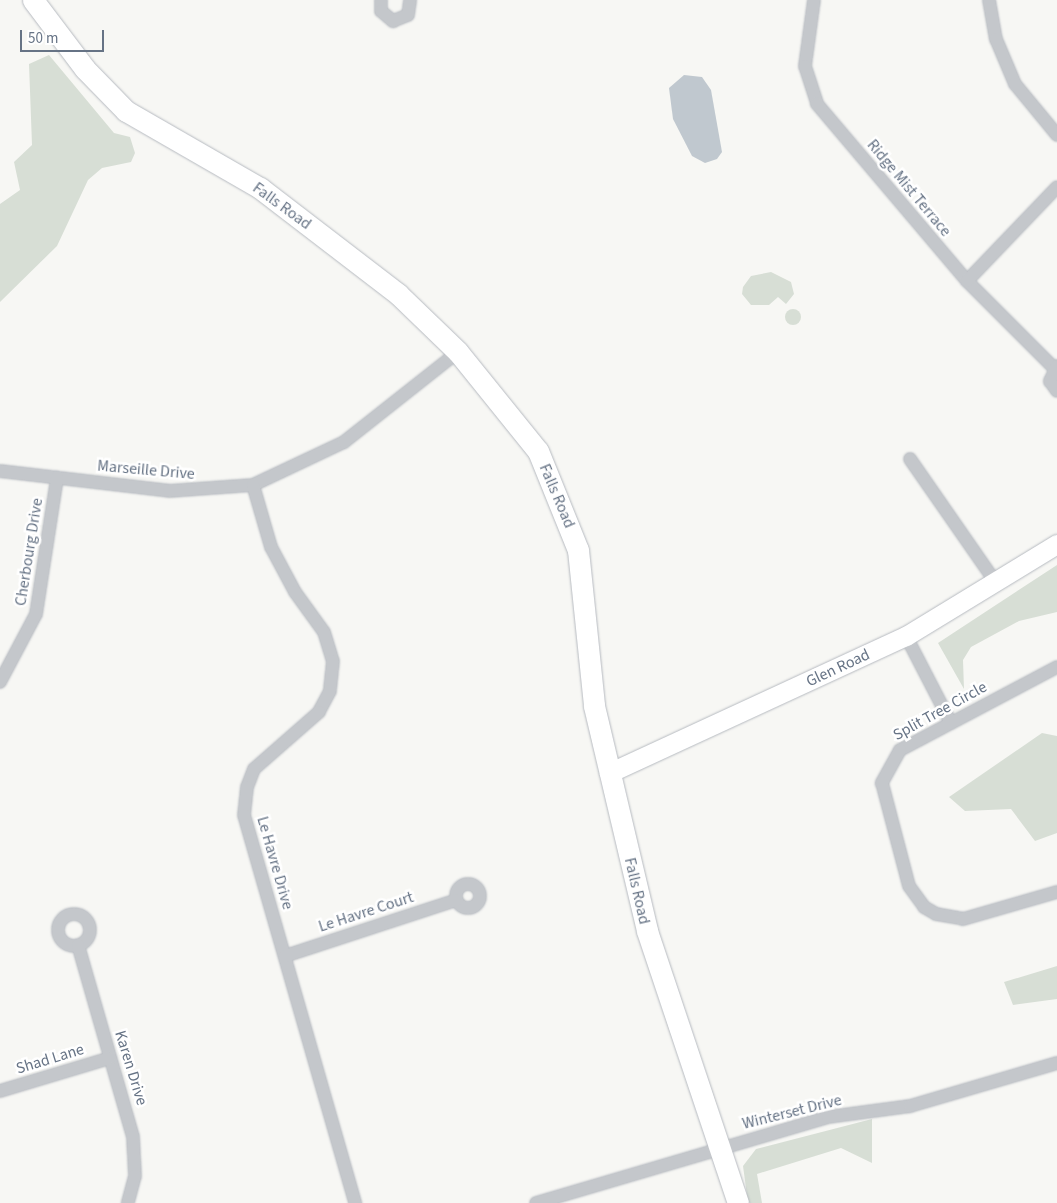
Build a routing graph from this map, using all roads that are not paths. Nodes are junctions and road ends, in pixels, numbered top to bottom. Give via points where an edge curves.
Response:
1 (381, 0) edge
2 (410, 0) edge
3 (814, 0) edge
4 (989, 0) edge
5 (39, 2) edge
6 (1057, 135) edge
7 (1057, 187) edge
8 (967, 281) junction
9 (458, 352) junction
10 (1056, 367) edge
11 (1057, 391) edge
12 (910, 459) dead end
13 (0, 471) edge
14 (57, 478) junction
15 (252, 485) junction
16 (1057, 544) edge
17 (997, 584) junction
18 (906, 636) junction
19 (1057, 667) edge
20 (0, 682) edge
21 (951, 723) junction
22 (609, 773) junction
23 (1057, 892) edge
24 (456, 900) dead end
25 (78, 945) dead end
26 (285, 956) junction
27 (110, 1058) junction
28 (1057, 1063) edge
29 (0, 1091) edge
30 (722, 1147) junction
31 (128, 1203) edge
32 (355, 1203) edge
33 (536, 1203) edge
34 (738, 1203) edge

1 - 2 street via 381,11 393,21 408,15
3 - 8 street, Ridge Mist Terrace via 805,66 811,94
4 - 6 street via 996,39 1014,84
5 - 9 main road, Falls Road via 85,69 126,112 230,169 289,209 398,294
7 - 8 street
8 - 10 street, Ridge Mist Terrace
9 - 15 street, Marseille Drive via 344,442
9 - 22 main road, Falls Road via 538,451 570,524 584,579 594,706
10 - 11 street, Ridge Mist Terrace via 1050,380
12 - 17 street
13 - 14 street, Marseille Drive
14 - 15 street, Marseille Drive via 169,491
14 - 20 street, Cherbourg Drive via 46,570 36,614
15 - 26 street, Le Havre Drive via 274,554 294,592 324,632 333,661 330,691 319,712 266,755 254,769 245,795 246,826
16 - 17 main road, Glen Road
17 - 18 main road, Glen Road
18 - 21 street
18 - 22 main road, Glen Road
19 - 21 street, Split Tree Circle
21 - 23 street, Split Tree Circle via 900,750 882,783 885,808 916,898 936,914 962,919
22 - 30 main road, Falls Road via 662,984
24 - 26 street, Le Havre Court
25 - 27 street, Karen Drive
26 - 32 street, Le Havre Drive
27 - 29 street, Shad Lane
27 - 31 street, Karen Drive via 133,1137 134,1176
28 - 30 street, Winterset Drive via 910,1106 828,1117
30 - 33 street, Winterset Drive
30 - 34 main road, Falls Road

